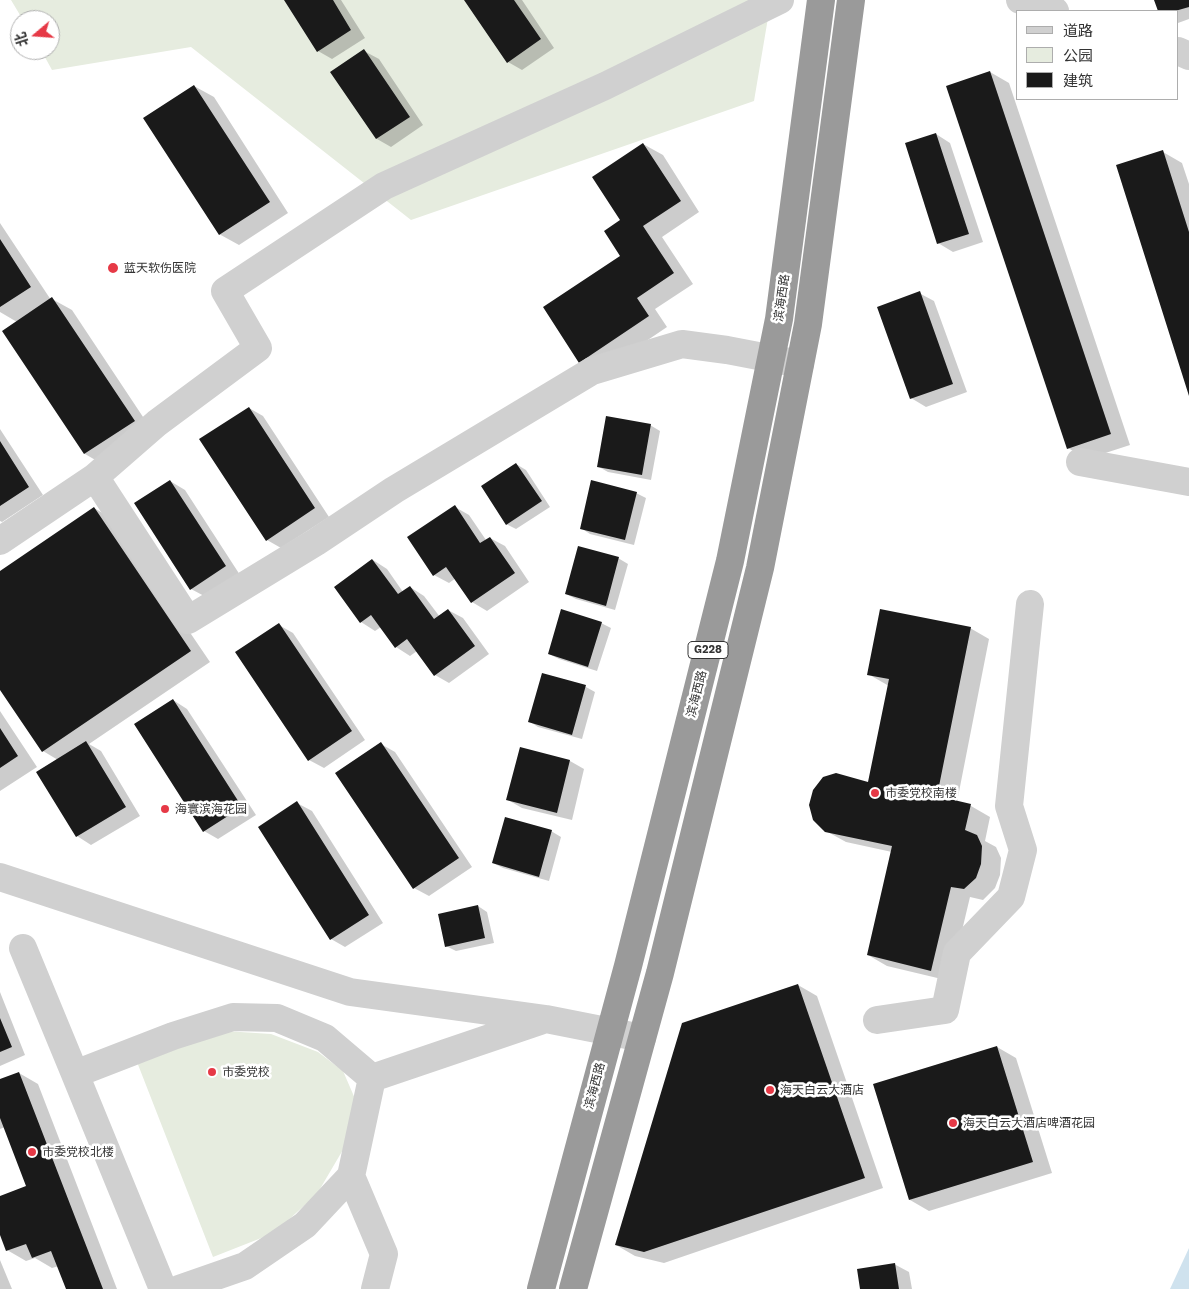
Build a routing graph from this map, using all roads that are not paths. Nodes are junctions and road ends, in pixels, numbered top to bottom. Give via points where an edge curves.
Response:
1 (780, 0) edge
2 (821, 0) edge
3 (851, 0) edge
4 (1020, 0) edge
5 (1052, 10) edge
6 (771, 358) junction
7 (800, 364) junction
8 (1080, 462) dead end
9 (95, 477) junction
10 (1189, 482) edge
11 (0, 541) edge
12 (1030, 604) dead end
13 (0, 877) edge
14 (23, 948) dead end
15 (546, 1019) junction
16 (877, 1020) dead end
17 (610, 1032) junction
18 (642, 1038) junction
19 (75, 1074) junction
20 (372, 1078) junction
21 (351, 1176) junction
22 (163, 1289) edge
23 (179, 1289) edge
24 (375, 1289) edge
25 (541, 1289) edge
26 (573, 1289) edge

1 - 9 street via 605,86 384,186 225,292 258,348 158,423
2 - 6 highway, 滨海西路 / G228 via 779,319
3 - 7 highway, G228
4 - 5 street
6 - 7 street
6 - 9 street via 682,344 592,371 394,490 188,620
6 - 17 highway, 滨海西路 / G228 via 730,561
7 - 18 highway, G228 via 760,568
8 - 10 street
9 - 11 street
12 - 16 street via 1009,806 1023,850 1011,897 958,953 946,1010
13 - 15 street via 350,992
14 - 19 street
15 - 17 street
15 - 20 street
17 - 18 street
17 - 25 highway, 滨海西路 / G228
18 - 26 highway, G228
19 - 20 street via 233,1017 277,1018 325,1038
19 - 22 street
20 - 21 street
21 - 23 street via 304,1225 244,1266
21 - 24 street via 384,1254

